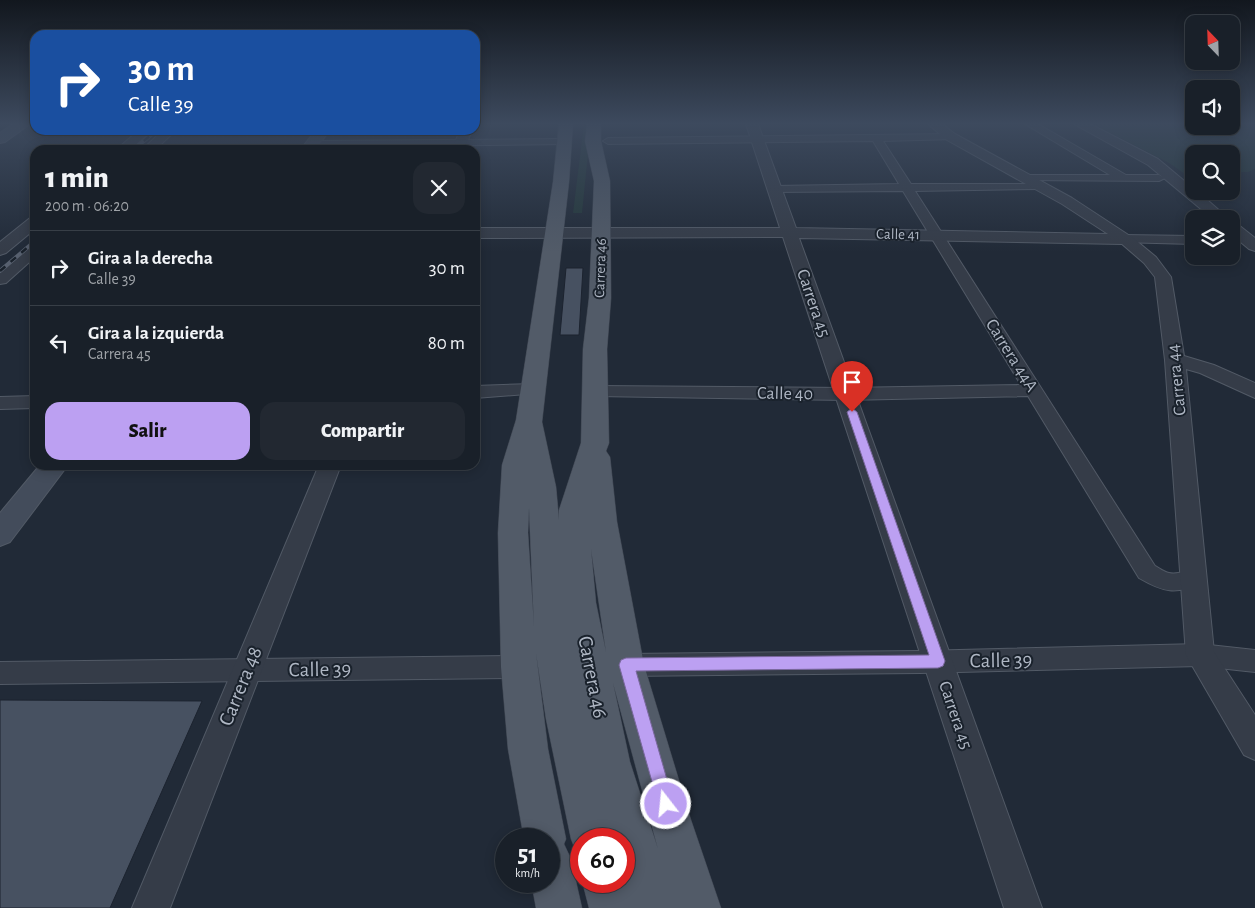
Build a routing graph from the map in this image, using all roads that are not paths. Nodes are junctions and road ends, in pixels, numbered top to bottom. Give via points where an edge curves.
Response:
1 (565, 166) edge
2 (601, 166) edge
3 (766, 166) edge
4 (894, 166) edge
5 (1003, 166) edge
6 (1104, 166) edge
7 (1157, 166) edge
8 (1123, 177) junction
9 (1024, 178) junction
10 (1159, 178) dead end
11 (1039, 186) junction
12 (907, 188) junction
13 (774, 189) junction
14 (1211, 210) edge
15 (480, 223) edge
16 (601, 230) junction
17 (531, 232) joint
18 (789, 232) junction
19 (480, 233) edge
20 (554, 233) junction
21 (1240, 234) edge
22 (936, 235) junction
23 (1124, 239) junction
24 (1185, 240) edge
25 (1255, 246) edge
26 (30, 253) edge
27 (0, 280) edge
28 (1175, 360) junction
29 (1034, 390) junction
30 (596, 391) junction
31 (1255, 391) edge
32 (480, 393) edge
33 (846, 394) junction
34 (30, 402) edge
35 (0, 403) edge
36 (531, 405) junction
37 (595, 443) junction
38 (51, 470) edge
39 (328, 470) edge
40 (0, 534) edge
41 (1193, 577) junction
42 (564, 600) junction
43 (1200, 655) junction
44 (938, 661) junction
45 (1255, 661) edge
46 (626, 665) junction
47 (519, 667) junction
48 (246, 670) junction
49 (0, 673) edge
50 (1255, 744) edge
51 (543, 828) edge
52 (590, 828) edge
53 (556, 893) edge
54 (608, 893) edge
55 (151, 908) edge
56 (559, 908) edge
57 (612, 908) edge
58 (654, 908) edge
59 (698, 908) edge
60 (1023, 908) edge

1 - 20 main road, Carrera 46
2 - 16 main road, Carrera 46
3 - 13 street, Carrera 45
4 - 12 street, Carrera 44A
5 - 9 street, Carrera 44
6 - 8 street
7 - 14 street
8 - 9 street
8 - 10 street
9 - 11 street, Carrera 44
11 - 12 street
11 - 23 street, Carrera 44
12 - 13 street
12 - 22 street, Carrera 44A
13 - 18 street, Carrera 45
15 - 20 street, Calle 41 via 528,222
16 - 18 street, Calle 41
16 - 20 street, Calle 41
16 - 30 main road, Carrera 46
17 - 19 street
17 - 20 main road
18 - 22 street, Calle 41
18 - 33 street, Carrera 45
20 - 36 main road, Carrera 46
21 - 25 street
22 - 23 street, Calle 41
22 - 29 street, Carrera 44A
23 - 24 street, Calle 41
23 - 28 street, Carrera 44 via 1153,261 1163,277
26 - 27 street
28 - 31 street via 1207,369
28 - 41 street, Carrera 44
29 - 33 street, Calle 40
29 - 41 street, Carrera 44A via 1147,572 1172,583
30 - 33 street, Calle 40
30 - 37 main road, Carrera 46
32 - 36 street
33 - 44 street, Carrera 45
34 - 35 street
36 - 42 main road, Carrera 46 via 542,487
36 - 47 main road, Carrera 46 via 516,465 514,501
37 - 42 main road, Carrera 46 via 574,510
37 - 46 main road, Carrera 46 via 602,522
38 - 40 main road
39 - 48 street, Carrera 48
41 - 43 street, Carrera 44
42 - 52 main road, Carrera 46 via 553,649
42 - 58 main road, Carrera 46
43 - 44 street, Calle 39
43 - 45 street, Calle 39
43 - 50 street, Carrera 44
44 - 46 street, Calle 39
44 - 60 street, Carrera 45
46 - 59 main road, Carrera 46
47 - 48 street, Calle 39
47 - 51 main road, Carrera 46 via 528,749
48 - 49 street, Calle 39
48 - 55 street, Carrera 48
53 - 56 main road
54 - 57 main road

